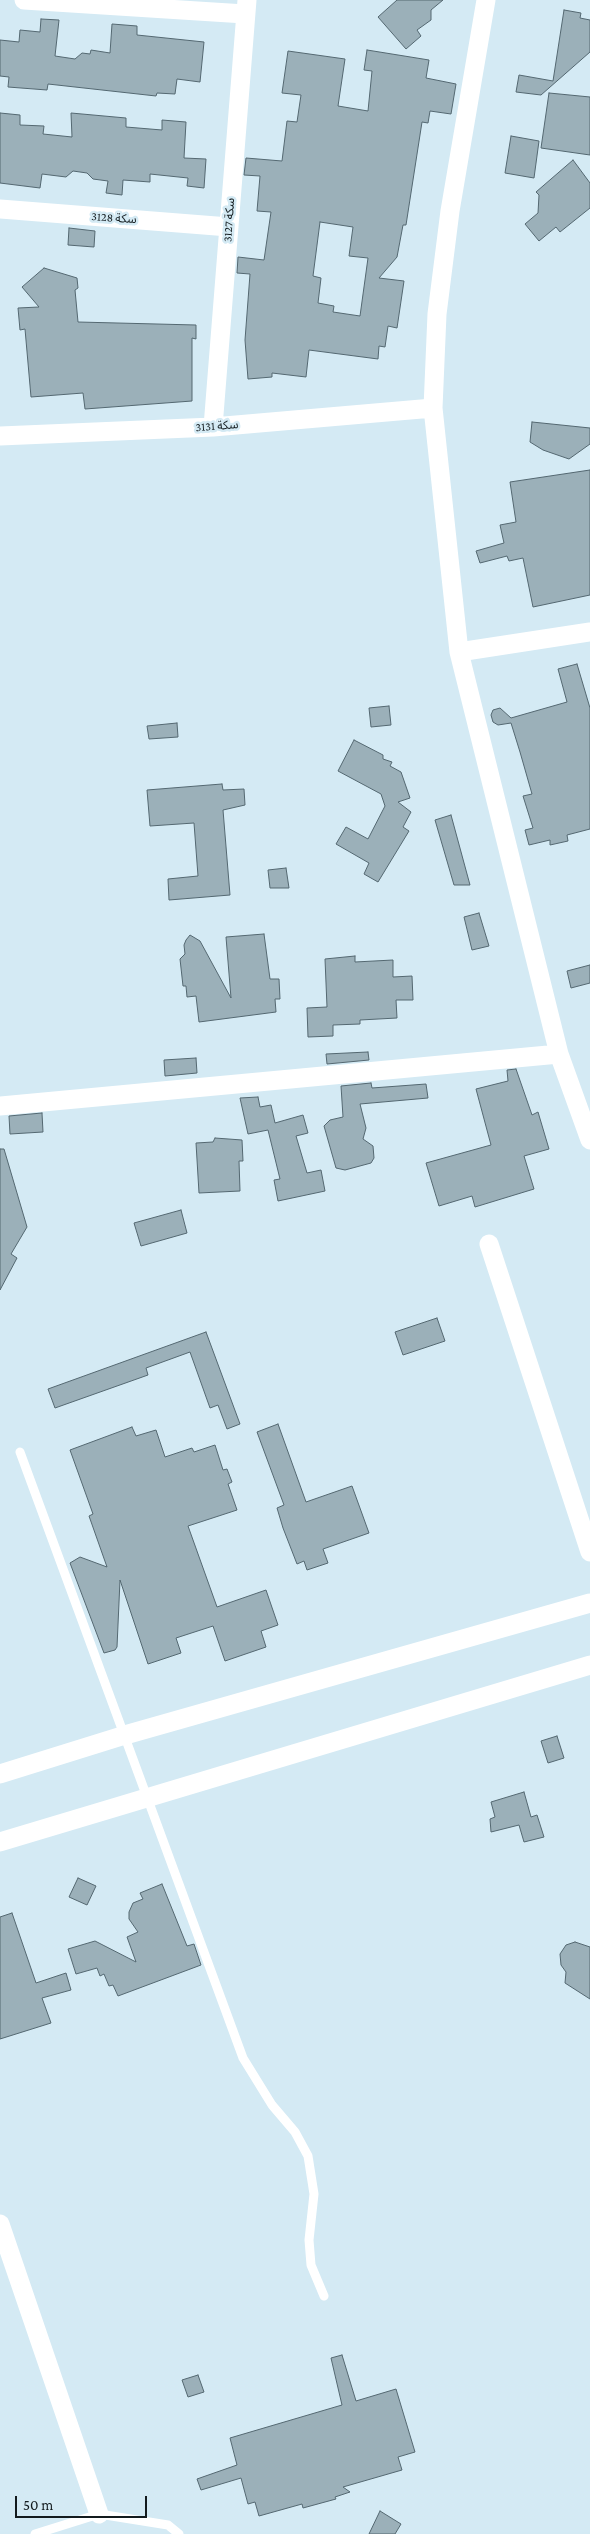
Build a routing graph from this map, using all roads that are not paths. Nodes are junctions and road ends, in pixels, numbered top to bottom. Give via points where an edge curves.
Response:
1 (24, 0) edge
2 (486, 0) edge
3 (246, 7) edge
4 (0, 209) edge
5 (229, 226) junction
6 (433, 408) junction
7 (213, 427) junction
8 (0, 436) edge
9 (590, 632) edge
10 (458, 652) junction
11 (559, 1054) junction
12 (0, 1106) edge
13 (590, 1139) edge
14 (489, 1244) dead end
15 (20, 1452) dead end
16 (590, 1552) edge
17 (590, 1603) edge
18 (590, 1665) edge
19 (125, 1735) junction
20 (0, 1774) edge
21 (149, 1798) junction
22 (0, 1842) edge
23 (0, 2224) edge
24 (324, 2296) dead end
25 (99, 2514) junction
26 (35, 2534) edge
27 (180, 2534) edge

1 - 3 street, سكة 3127
2 - 6 street via 439,295
3 - 5 street, سكة 3127
4 - 5 street, سكة 3128
5 - 7 street, سكة 3127
6 - 7 street, سكة 3131
6 - 10 street
7 - 8 street, سكة 3131
9 - 10 street
10 - 11 street
11 - 12 street
11 - 13 street
14 - 16 street
15 - 19 lane
17 - 19 street
18 - 21 street
19 - 20 street
19 - 21 lane
21 - 22 street
21 - 24 lane via 243,2058 308,2156 314,2194 309,2240 311,2265
23 - 25 street
25 - 26 lane
25 - 27 lane via 168,2525

